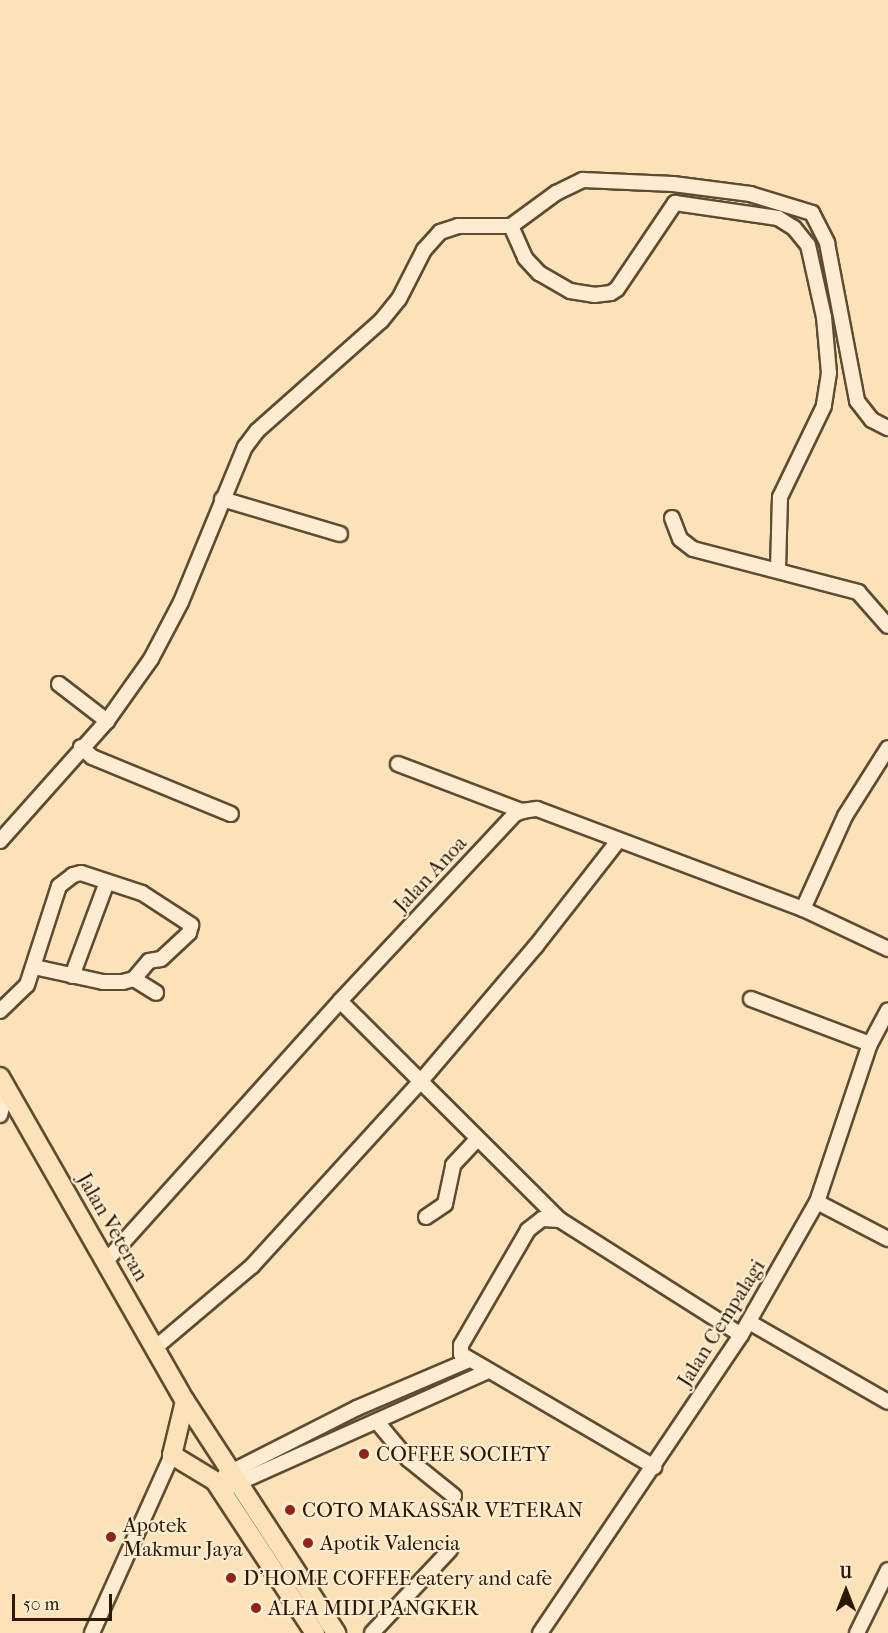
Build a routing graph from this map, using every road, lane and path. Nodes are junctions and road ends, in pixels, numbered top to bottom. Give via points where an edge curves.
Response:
1 (511, 226) junction
2 (888, 428) edge
3 (222, 499) junction
4 (672, 518) dead end
5 (340, 534) dead end
6 (778, 569) junction
7 (888, 626) edge
8 (59, 684) dead end
9 (106, 721) junction
10 (888, 748) edge
11 (85, 751) junction
12 (398, 764) dead end
13 (522, 811) junction
14 (231, 814) dead end
15 (0, 841) edge
16 (618, 841) junction
17 (107, 882) junction
18 (803, 909) junction
19 (888, 949) edge
20 (34, 967) junction
21 (72, 976) junction
22 (134, 979) junction
23 (156, 993) dead end
24 (751, 999) dead end
25 (340, 1001) junction
26 (888, 1010) edge
27 (0, 1011) edge
28 (870, 1044) junction
29 (421, 1081) junction
30 (3, 1083) edge
31 (0, 1115) edge
32 (477, 1140) junction
33 (818, 1202) junction
34 (426, 1217) dead end
35 (560, 1220) junction
36 (888, 1239) edge
37 (106, 1260) junction
38 (749, 1322) junction
39 (741, 1335) junction
40 (155, 1348) junction
41 (467, 1361) junction
42 (486, 1372) junction
43 (184, 1401) junction
44 (888, 1402) edge
45 (378, 1422) junction
46 (172, 1455) junction
47 (654, 1467) junction
48 (226, 1482) junction
49 (454, 1496) dead end
50 (450, 1550) dead end
51 (888, 1570) edge
52 (92, 1633) edge
53 (315, 1633) edge
54 (336, 1633) edge
55 (372, 1633) edge
56 (540, 1633) edge
57 (856, 1633) edge

1 - 2 street via 556,193 583,180 673,184 750,194 812,213 827,243 857,401 872,420
1 - 3 street via 458,226 432,238 399,299 381,321 257,431
1 - 6 street via 525,258 539,273 570,291 594,295 611,294 617,289 675,203 778,218 794,228 808,245 824,317 829,373 824,406 780,497
3 - 5 street
3 - 9 street via 181,602 151,659
4 - 6 street via 680,539 693,549
6 - 7 street via 810,582 858,592
8 - 9 street
9 - 11 street
10 - 18 street via 845,816
11 - 14 street
11 - 15 street
12 - 13 street
13 - 16 street via 537,809
13 - 25 street, Jalan Anoa
16 - 18 street
16 - 29 street via 536,946
17 - 20 street via 81,873 59,886
17 - 21 street
17 - 22 street via 142,893 190,925 189,933 161,959 149,961
18 - 19 street
20 - 21 street
20 - 27 street via 27,985
21 - 22 street via 104,982
22 - 23 street
24 - 28 street
25 - 29 street
25 - 37 street, Jalan Anoa
26 - 28 street, Jalan Cempalagi
28 - 33 street, Jalan Cempalagi
29 - 32 street
29 - 40 street via 252,1266
30 - 31 street
30 - 37 main road, Jalan Veteran
32 - 34 street via 453,1165 445,1204
32 - 35 street
33 - 36 street
33 - 38 street, Jalan Cempalagi
35 - 39 street
35 - 41 street via 542,1219 528,1230 460,1345 460,1354
37 - 40 main road, Jalan Veteran
38 - 39 street, Jalan Cempalagi
38 - 44 street
39 - 47 street, Jalan Cempalagi
40 - 43 main road, Jalan Veteran
41 - 42 street
41 - 48 street via 357,1408
42 - 45 street
42 - 47 street
43 - 46 main road
43 - 48 main road, Jalan Veteran
45 - 48 street
45 - 49 street via 408,1459
46 - 48 main road, Jalan Veteran
46 - 52 street
47 - 56 street, Jalan Cempalagi
48 - 53 main road, Jalan Veteran
48 - 54 main road, Jalan Veteran
50 - 55 street
51 - 57 street

